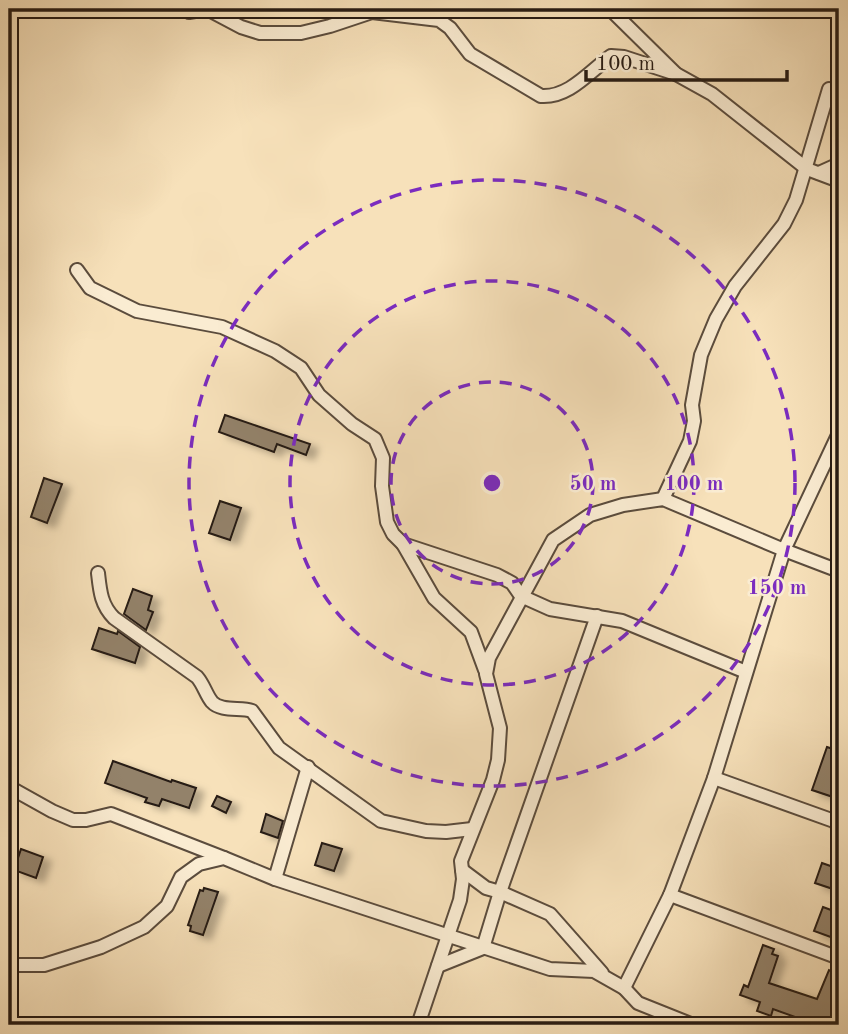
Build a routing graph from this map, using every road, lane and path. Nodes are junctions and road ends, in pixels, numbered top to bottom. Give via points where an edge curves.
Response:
1 (610, 9) edge
2 (189, 12) dead end
3 (676, 74) junction
4 (829, 89) dead end
5 (839, 164) edge
6 (813, 171) junction
7 (839, 181) edge
8 (77, 270) dead end
9 (839, 433) edge
10 (663, 499) junction
11 (403, 544) junction
12 (784, 550) junction
13 (839, 570) edge
14 (98, 573) dead end
15 (521, 596) junction
16 (597, 616) junction
17 (746, 672) junction
18 (486, 674) junction
19 (308, 767) junction
20 (714, 778) junction
21 (9, 787) edge
22 (839, 826) edge
23 (472, 829) junction
24 (224, 858) junction
25 (462, 870) junction
26 (275, 879) junction
27 (500, 892) junction
28 (670, 895) junction
29 (448, 936) junction
30 (483, 948) junction
31 (839, 958) edge
32 (9, 965) edge
33 (438, 966) junction
34 (606, 976) junction
35 (624, 988) junction
36 (418, 1025) edge
37 (693, 1025) edge

1 - 3 street
2 - 3 street via 207,9 260,33 301,33 372,12 439,20 470,54 541,96 572,87 611,56
3 - 6 street via 732,108
4 - 6 street
5 - 6 street
6 - 7 street
6 - 10 street via 784,224 735,286 716,319 701,355 690,441
8 - 11 street via 90,288 137,311 222,327 301,368 319,395 375,439 383,458 387,522
9 - 12 street
10 - 12 street
10 - 15 street via 590,515 553,540
11 - 15 street via 497,575 512,583
11 - 18 street via 434,598 471,632
12 - 13 street
12 - 17 street
14 - 19 street via 105,609 114,618 197,677 217,706 252,711 279,748
15 - 16 street via 557,611
15 - 18 street via 489,658
16 - 17 street via 622,621
16 - 27 street
17 - 20 street
18 - 23 street via 501,740 493,779
19 - 23 street via 381,821 426,831
19 - 26 street
20 - 22 street
20 - 28 street
21 - 24 street via 73,820 111,814
23 - 25 street
24 - 26 street
24 - 32 street via 199,864 181,877 167,906 144,927 102,947 44,965
25 - 27 street via 478,884
25 - 29 street via 460,900
26 - 29 street
27 - 30 street
27 - 34 street via 550,914
28 - 31 street
28 - 35 street
29 - 30 street
29 - 33 street
30 - 33 street
30 - 34 street via 550,969 583,969
33 - 36 street
34 - 35 street
35 - 37 street via 638,1003

